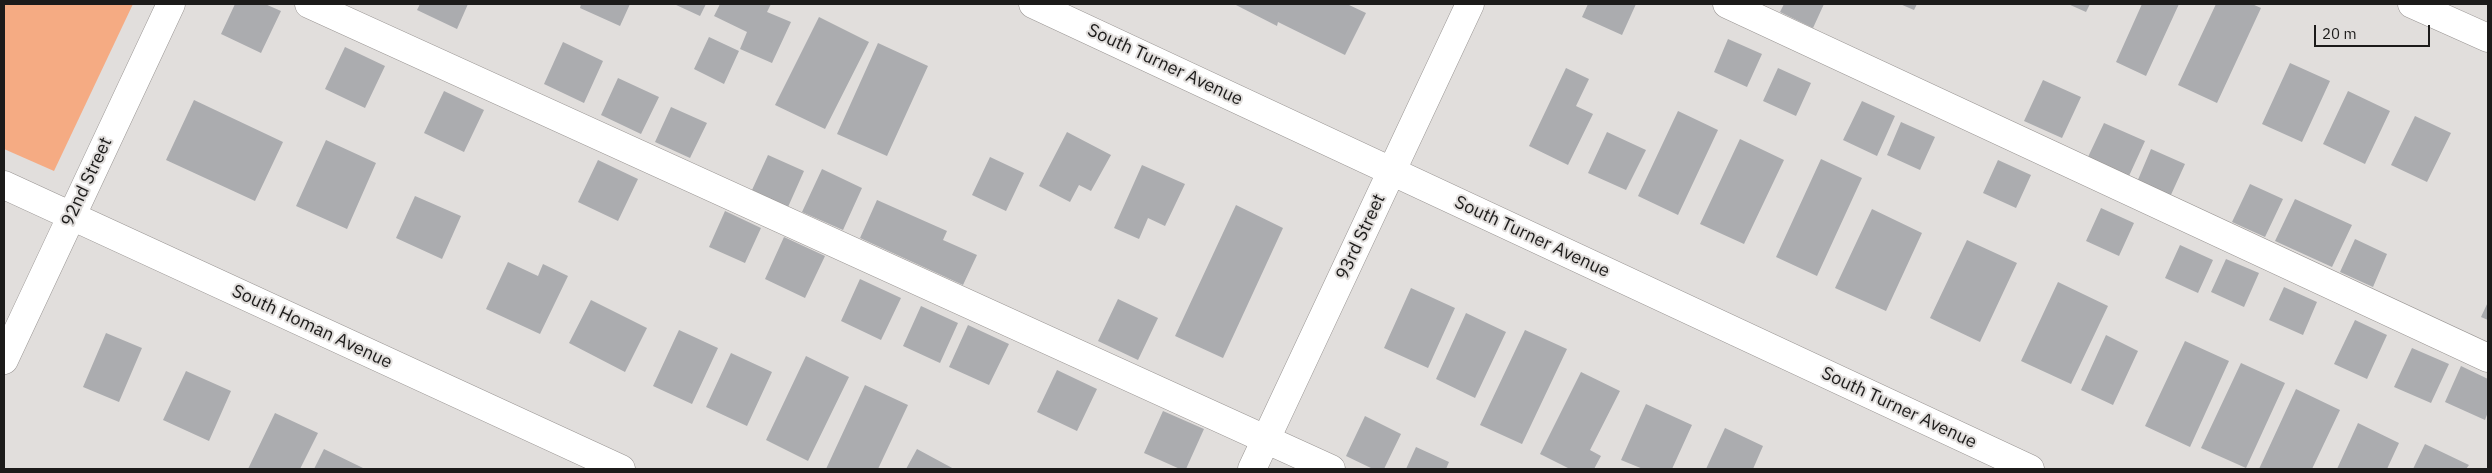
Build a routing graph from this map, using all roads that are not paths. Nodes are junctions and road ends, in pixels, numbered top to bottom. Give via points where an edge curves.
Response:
1 (171, 4) edge
2 (310, 4) edge
3 (1033, 4) edge
4 (1470, 4) edge
5 (1727, 4) edge
6 (2412, 4) edge
7 (2488, 38) edge
8 (1392, 171) junction
9 (4, 185) edge
10 (71, 216) junction
11 (2488, 358) edge
12 (4, 360) edge
13 (1266, 439) junction
14 (621, 469) edge
15 (1252, 469) edge
16 (1331, 469) edge
17 (2030, 469) edge

1 - 10 street, 92nd Street
2 - 13 street
3 - 8 street, South Turner Avenue
4 - 8 street, 93rd Street
5 - 11 street
6 - 7 street
8 - 13 street, 93rd Street
8 - 17 street, South Turner Avenue
9 - 10 street, South Homan Avenue
10 - 12 street, 92nd Street
10 - 14 street, South Homan Avenue
13 - 15 street, 93rd Street
13 - 16 street

